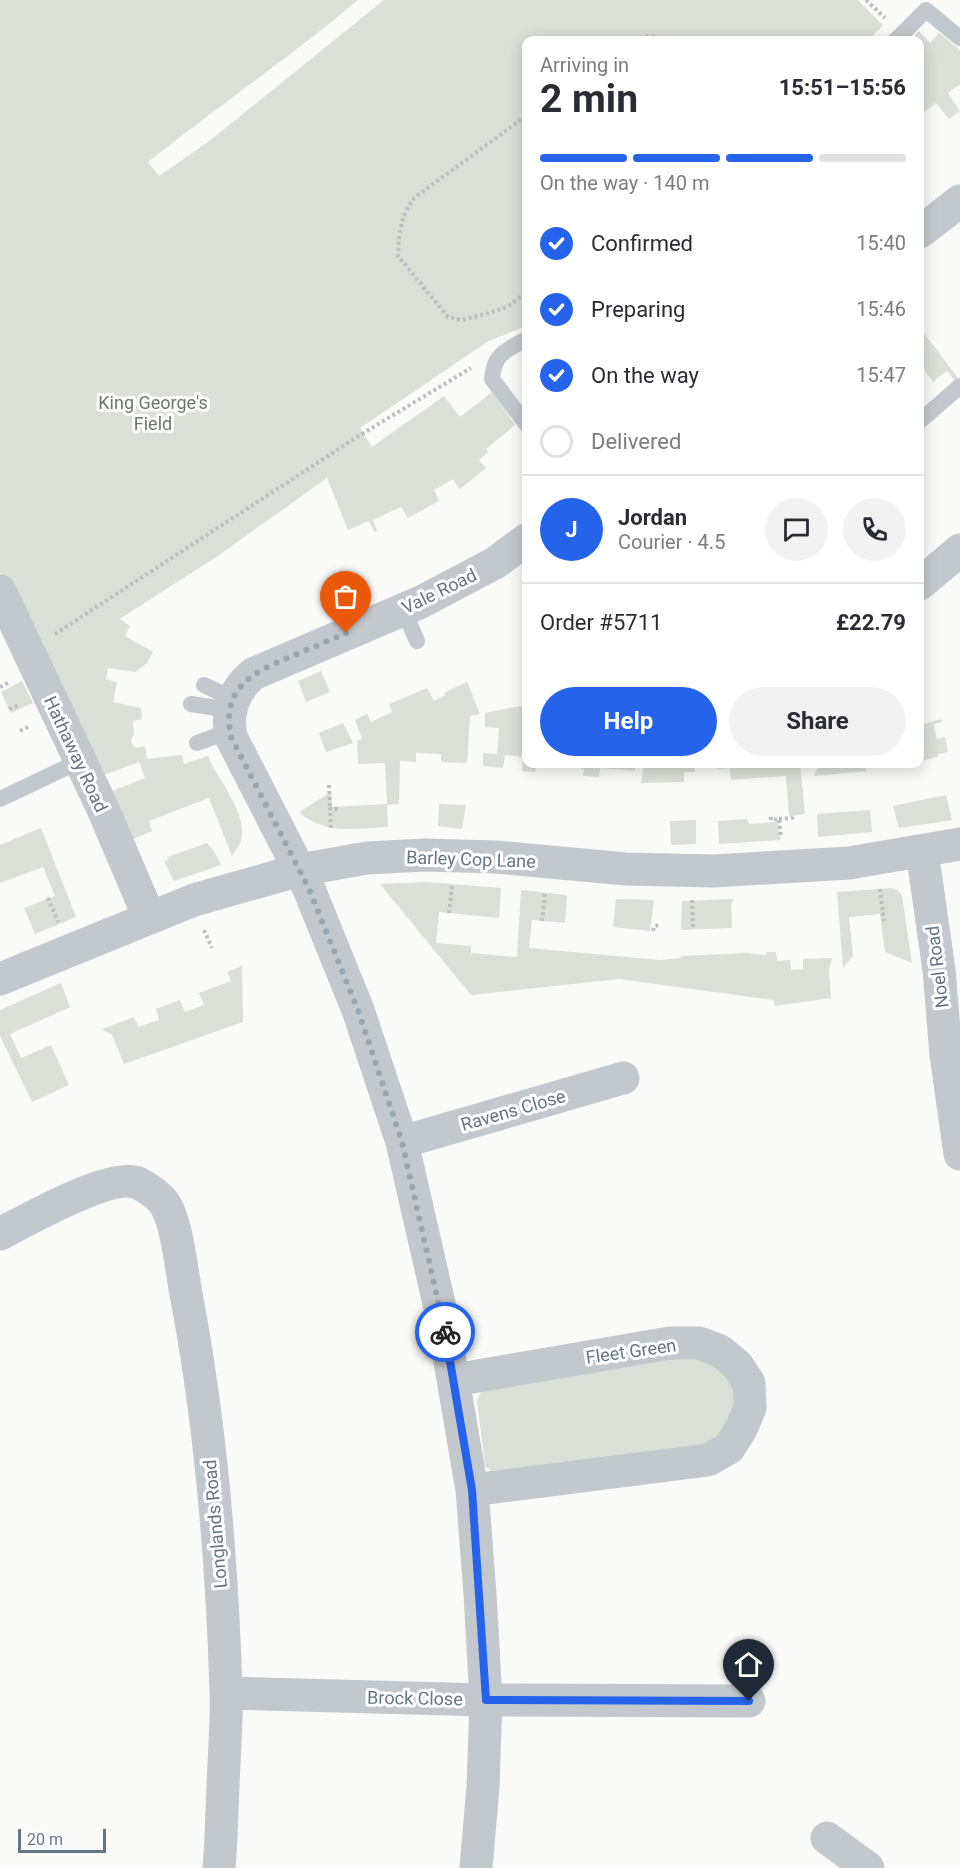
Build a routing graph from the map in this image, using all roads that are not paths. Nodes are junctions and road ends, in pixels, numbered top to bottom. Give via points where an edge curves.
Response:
1 (922, 5) edge
2 (899, 36) edge
3 (960, 38) edge
4 (960, 201) edge
5 (924, 229) edge
6 (522, 341) edge
7 (960, 386) edge
8 (924, 418) edge
9 (522, 419) edge
10 (522, 543) edge
11 (960, 550) edge
12 (924, 581) edge
13 (0, 591) edge
14 (403, 609) junction
15 (417, 641) dead end
16 (204, 685) dead end
17 (191, 704) dead end
18 (231, 714) junction
19 (197, 743) dead end
20 (80, 761) junction
21 (0, 799) edge
22 (960, 844) edge
23 (922, 851) junction
24 (300, 870) junction
25 (149, 917) junction
26 (0, 979) edge
27 (624, 1078) dead end
28 (402, 1142) junction
29 (960, 1154) edge
30 (0, 1234) edge
31 (454, 1380) junction
32 (472, 1490) junction
33 (226, 1693) junction
34 (486, 1700) junction
35 (749, 1701) dead end
36 (827, 1838) dead end
37 (219, 1868) edge
38 (476, 1868) edge
39 (868, 1868) edge

1 - 2 lane
1 - 3 lane
4 - 5 street
6 - 9 lane via 499,355 492,379
7 - 8 lane
10 - 14 street, Vale Road via 495,563
11 - 12 street
13 - 20 street, Hathaway Road
14 - 15 lane
14 - 18 street, Vale Road via 253,674 239,688
16 - 18 lane
17 - 18 lane
18 - 19 lane
18 - 24 street via 235,746
20 - 21 lane
20 - 25 street, Hathaway Road
22 - 23 street, Barley Cop Lane
23 - 24 street, Barley Cop Lane via 849,863 713,871 425,855 367,858
23 - 29 street, Noel Road
24 - 25 street, Barley Cop Lane
24 - 28 street via 358,1010
25 - 26 street, Barley Cop Lane
27 - 28 street, Ravens Close
28 - 31 street
30 - 33 street, Longlands Road via 105,1185 137,1182 165,1204 193,1331 210,1460
31 - 32 street
31 - 32 street, Fleet Green via 670,1343 699,1343 720,1351 737,1365 749,1383 750,1408 741,1429 729,1448 708,1460
32 - 34 street
33 - 34 street, Brock Close
33 - 37 street, Longlands Road
34 - 35 street, Brock Close
34 - 38 street
36 - 39 street

